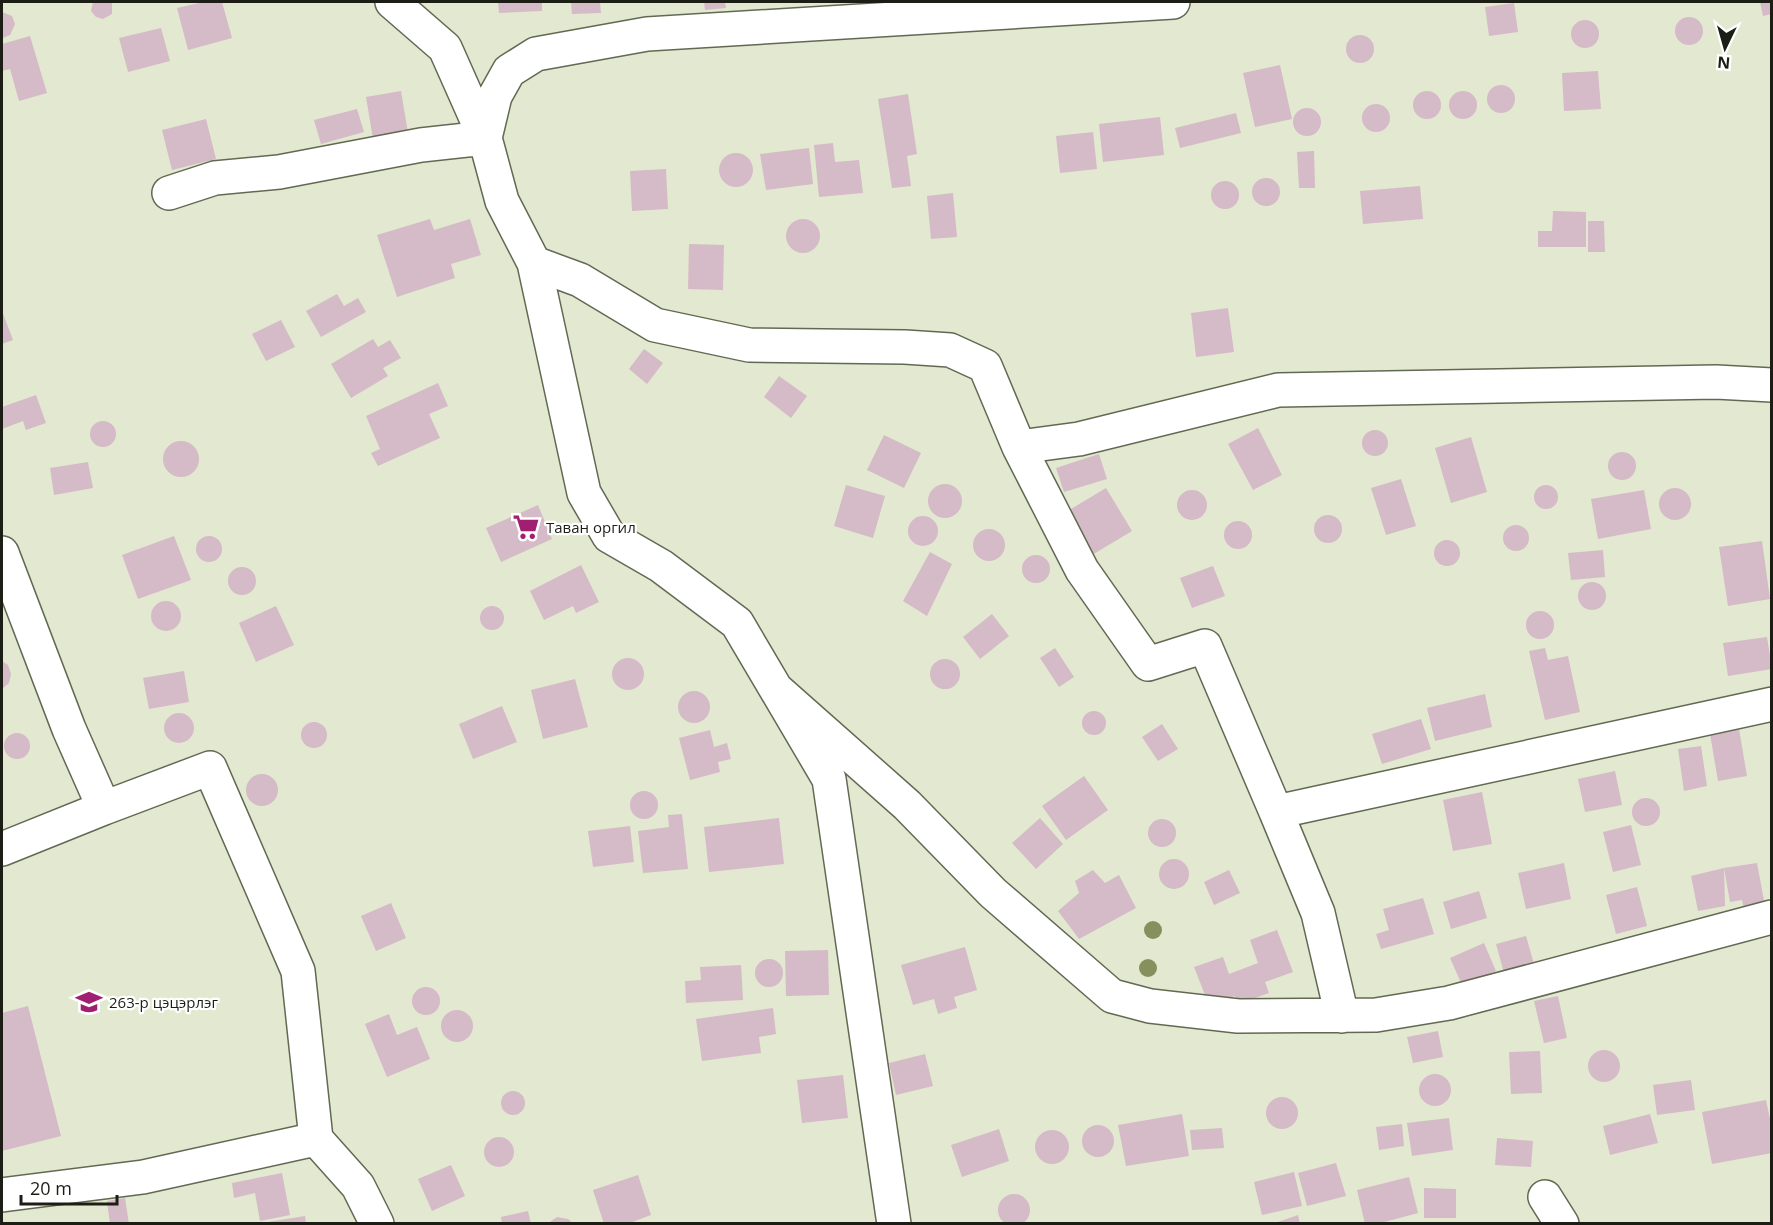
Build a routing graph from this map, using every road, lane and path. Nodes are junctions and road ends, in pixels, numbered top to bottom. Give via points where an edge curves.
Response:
1 (392, 2) edge
2 (1173, 2) edge
3 (485, 138) junction
4 (169, 193) dead end
5 (534, 263) junction
6 (1772, 386) edge
7 (1018, 447) junction
8 (2, 553) edge
9 (776, 689) junction
10 (1772, 704) edge
11 (104, 808) junction
12 (1276, 812) junction
13 (2, 849) edge
14 (1772, 917) edge
15 (1342, 1016) junction
16 (316, 1139) junction
17 (2, 1195) edge
18 (377, 1224) edge
19 (894, 1224) edge

1 - 3 street via 445,48
2 - 3 street via 647,34 536,54 509,71 495,96
3 - 4 street via 421,145 279,172 215,178
3 - 5 street via 502,201
5 - 7 street via 580,280 655,325 749,345 950,350 985,366
5 - 9 street via 584,493 609,536 661,566 737,623
6 - 7 street via 1716,382 1278,390 1079,439
7 - 12 street via 1082,570 1148,664 1205,646
8 - 11 street via 42,662
9 - 15 street via 907,805 993,893 1112,996 1150,1006 1238,1016
9 - 19 street via 829,779
10 - 12 street
11 - 13 street
11 - 16 street via 210,768 298,971
12 - 15 street via 1318,913
14 - 15 street via 1449,1003 1376,1015
16 - 17 street via 143,1177
16 - 18 street via 358,1186

